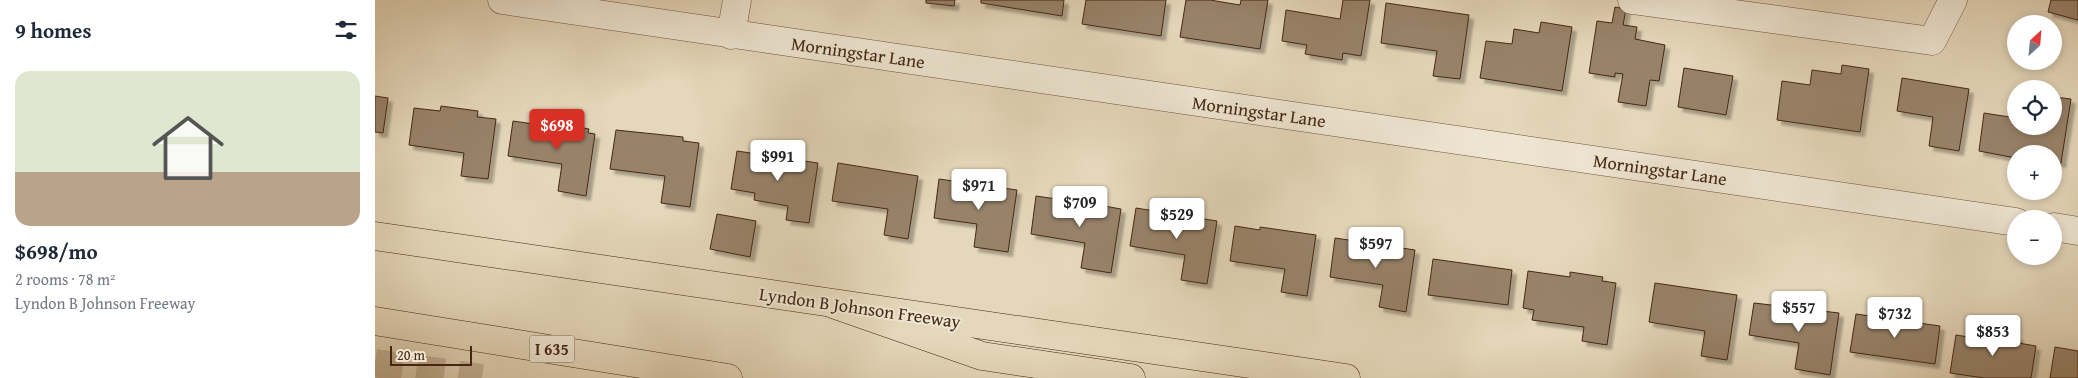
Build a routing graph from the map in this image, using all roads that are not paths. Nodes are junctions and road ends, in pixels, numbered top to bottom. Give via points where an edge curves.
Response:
1 (502, 0) edge
2 (737, 0) edge
3 (1633, 0) edge
4 (1953, 0) edge
5 (537, 3) edge
6 (731, 35) junction
7 (2007, 221) edge
8 (2062, 229) edge
9 (2078, 231) edge
10 (375, 236) edge
11 (833, 304) junction
12 (375, 322) edge
13 (728, 378) edge
14 (1131, 378) edge
15 (1346, 378) edge

1 - 5 street, Morningstar Lane
2 - 6 street
3 - 4 street via 1932,41
5 - 6 street, Morningstar Lane
6 - 7 street, Morningstar Lane
8 - 9 street
10 - 11 main road, Lyndon B Johnson Freeway
11 - 14 main road via 983,356
11 - 15 main road, Lyndon B Johnson Freeway
12 - 13 main road, I 635

